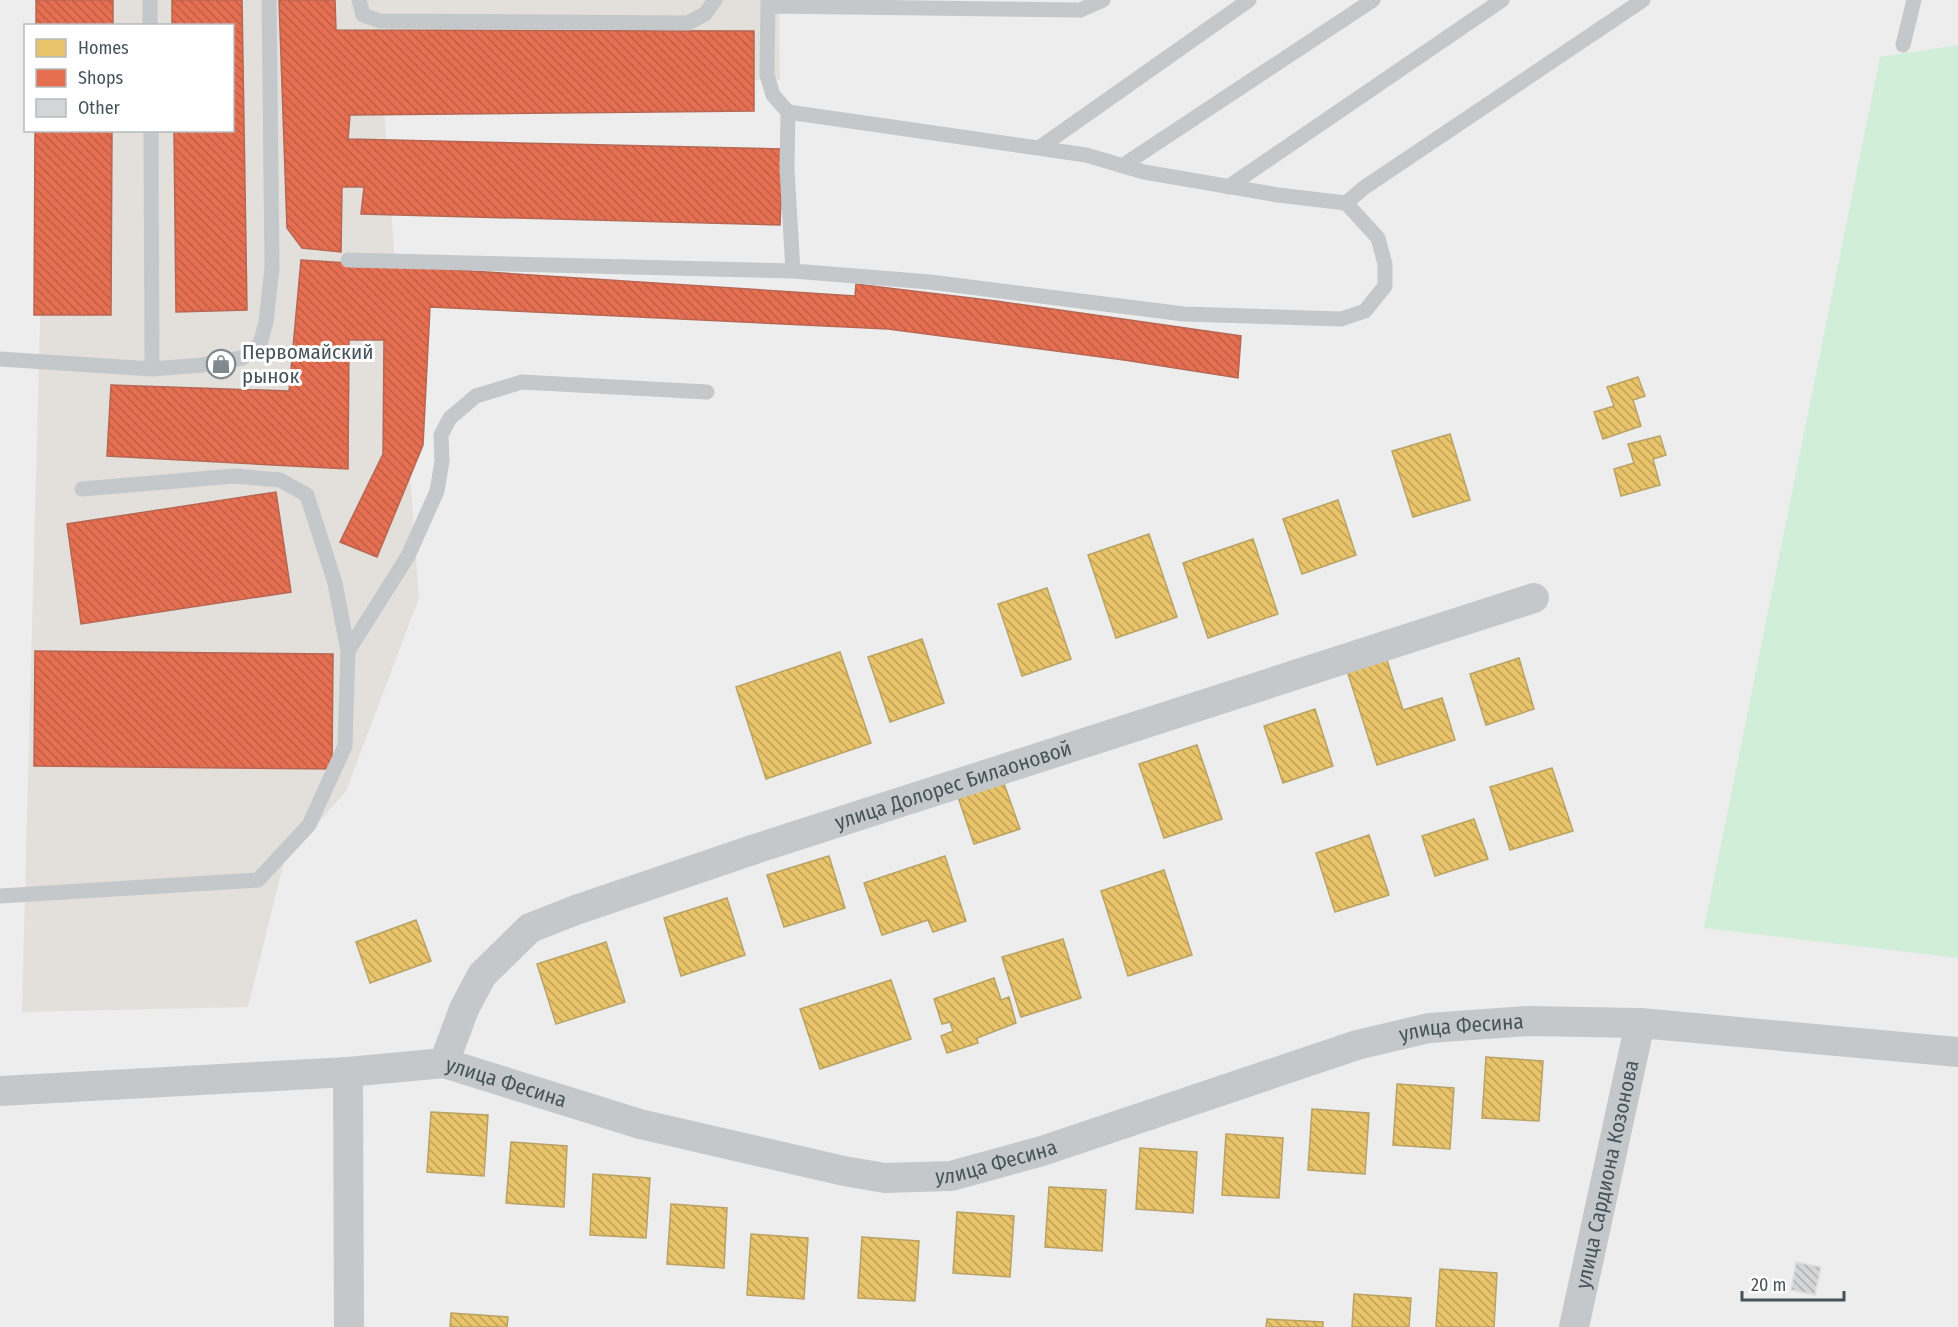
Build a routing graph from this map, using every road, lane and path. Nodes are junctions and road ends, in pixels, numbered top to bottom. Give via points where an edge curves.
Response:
1 (150, 0) edge
2 (268, 0) edge
3 (359, 0) edge
4 (715, 0) edge
5 (1103, 0) edge
6 (1249, 0) edge
7 (1373, 0) edge
8 (1502, 0) edge
9 (1643, 0) edge
10 (1914, 0) edge
11 (768, 3) edge
12 (150, 24) edge
13 (1903, 45) dead end
14 (788, 112) junction
15 (151, 132) edge
16 (1038, 148) junction
17 (1122, 165) junction
18 (1228, 187) junction
19 (1346, 203) junction
20 (348, 260) dead end
21 (793, 271) junction
22 (0, 359) edge
23 (152, 369) junction
24 (707, 392) dead end
25 (82, 489) dead end
26 (1534, 598) dead end
27 (348, 651) junction
28 (0, 896) edge
29 (1640, 1023) junction
30 (1958, 1052) edge
31 (444, 1063) junction
32 (348, 1072) junction
33 (0, 1091) edge
34 (349, 1327) edge
35 (1574, 1327) edge

1 - 12 lane
2 - 23 lane via 272,268 260,344 242,358
3 - 4 lane via 363,15 380,21 688,24 705,14
5 - 11 lane via 1080,10
6 - 16 lane
7 - 17 lane
8 - 18 lane
9 - 19 lane
10 - 13 lane
11 - 14 lane via 767,75 773,95
14 - 16 lane
14 - 21 lane
15 - 23 lane
16 - 17 lane
17 - 18 lane
18 - 19 lane
19 - 21 lane via 1378,238 1385,264 1385,286 1365,311 1341,319 1184,314 930,282
20 - 21 lane
22 - 23 lane
24 - 27 lane via 522,382 476,396 450,418 441,435 437,491 408,556
25 - 27 lane via 234,476 280,480 307,495 335,583
26 - 31 street, улица Долорес Билаоновой via 752,850 530,928 482,975 464,1009
27 - 28 lane via 345,746 309,825 258,880
29 - 30 street, улица Фесина
29 - 31 street, улица Фесина via 1528,1021 1429,1028 1357,1044 1042,1152 951,1176 885,1178 844,1172 640,1124
29 - 35 street, улица Сардиона Козонова
31 - 32 street, улица Фесина
32 - 33 street, улица Фесина
32 - 34 street

